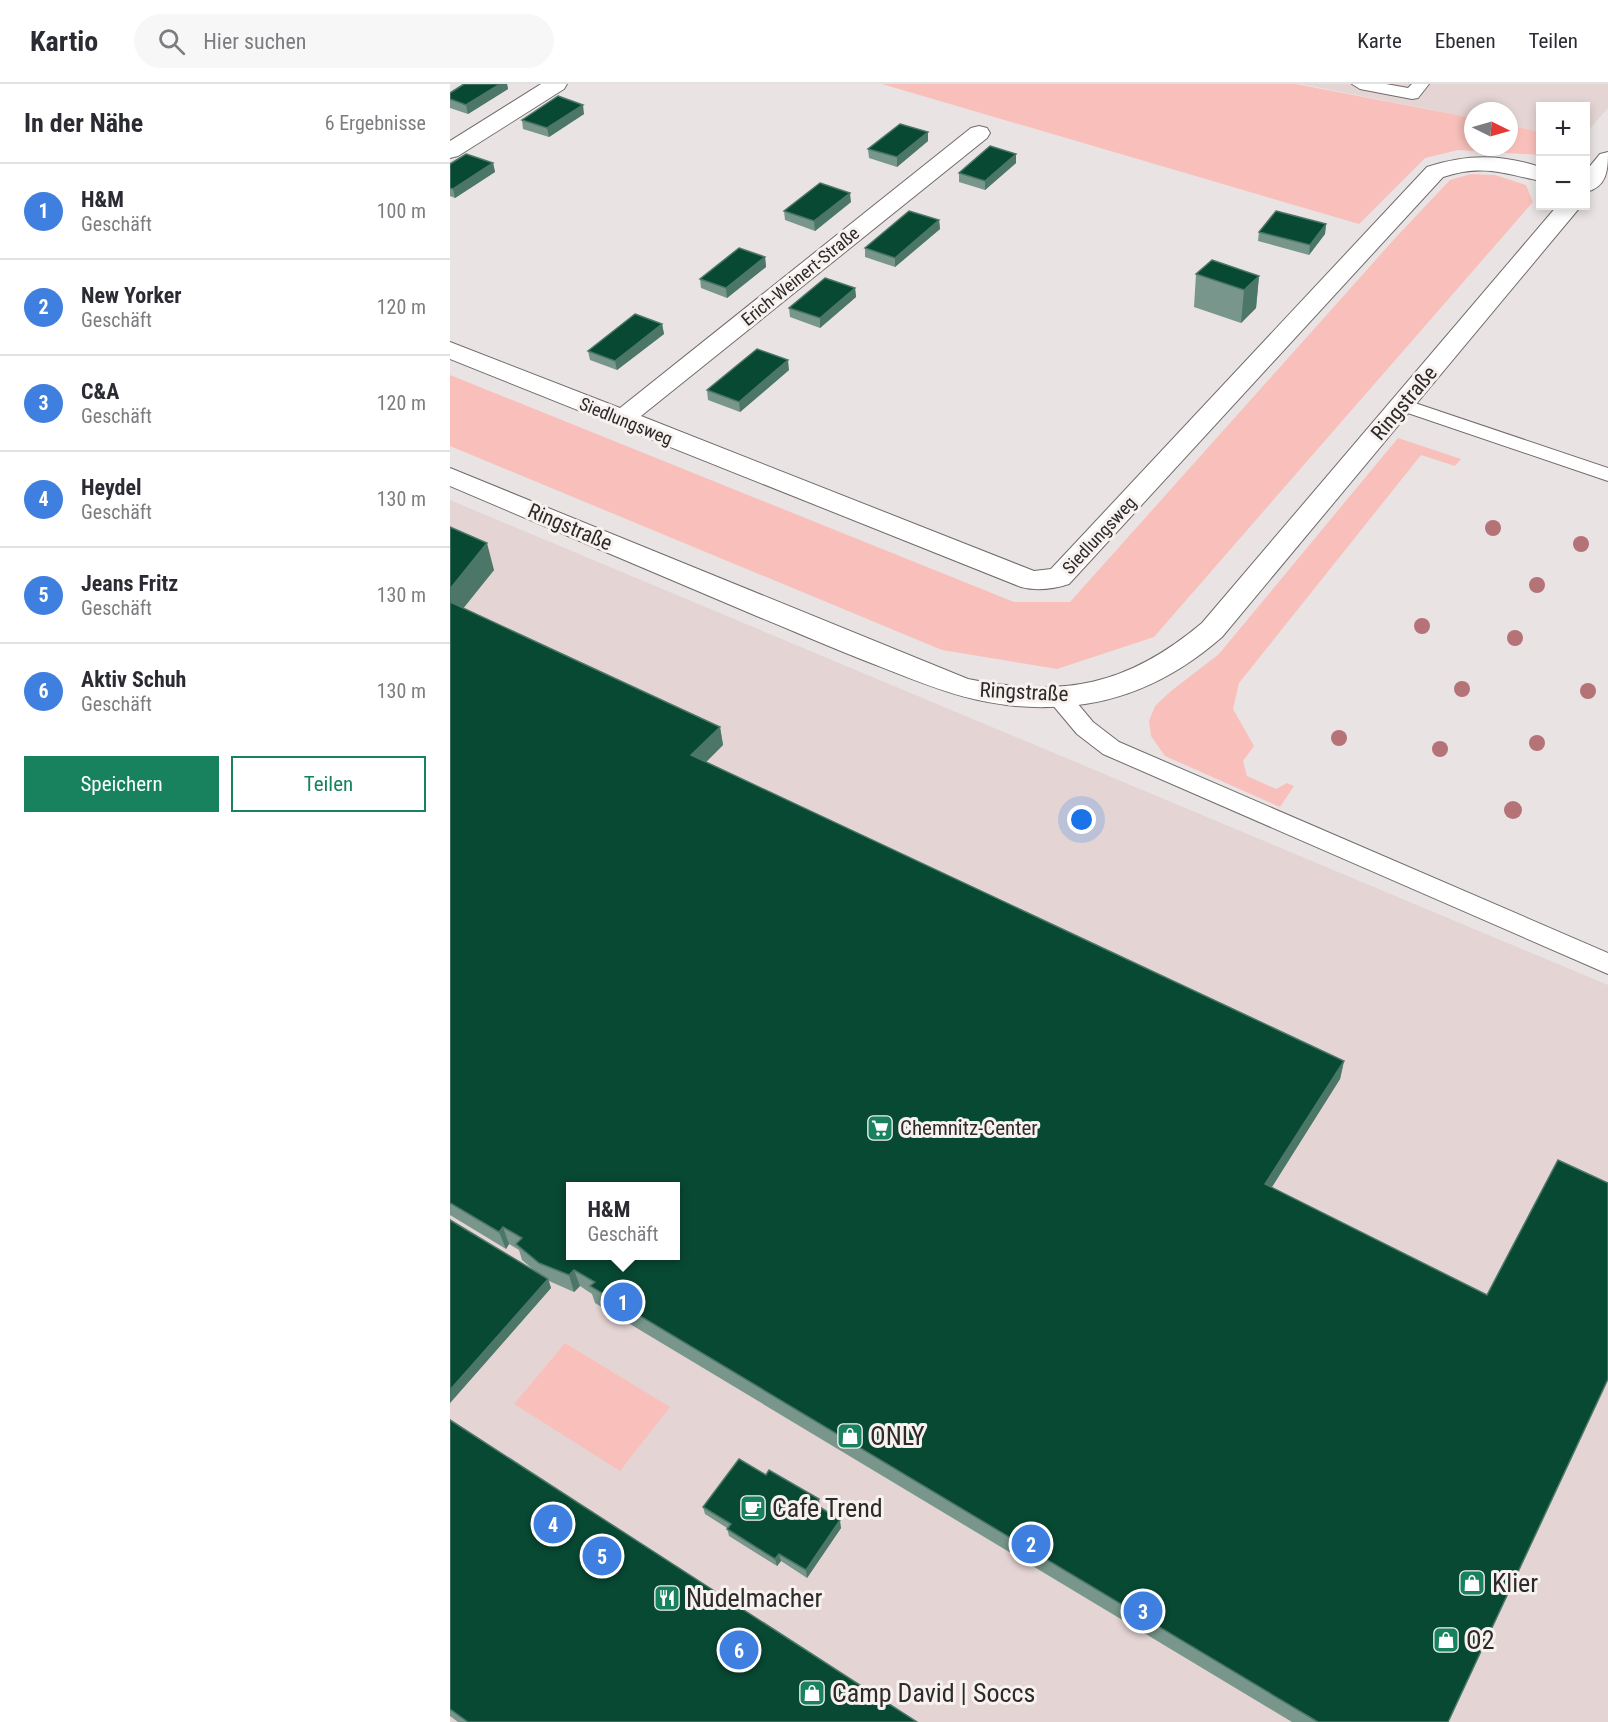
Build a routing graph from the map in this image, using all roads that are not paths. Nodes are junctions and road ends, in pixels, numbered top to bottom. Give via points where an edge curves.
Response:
1 (556, 84) edge
2 (1360, 84) edge
3 (1421, 84) edge
4 (979, 133) dead end
5 (450, 151) edge
6 (1608, 159) edge
7 (1536, 173) edge
8 (1590, 182) edge
9 (1590, 188) edge
10 (1608, 195) edge
11 (1566, 210) edge
12 (450, 350) edge
13 (1403, 405) junction
14 (622, 419) junction
15 (1608, 475) edge
16 (450, 476) edge
17 (1059, 697) junction
18 (1608, 964) edge

1 - 5 street
2 - 3 lane via 1412,94
4 - 14 street, Erich-Weinert-Straße
6 - 8 street
7 - 14 street, Siedlungsweg via 1486,162 1458,163 1435,172 1059,578 1031,580
9 - 10 street
11 - 13 street, Ringstraße
12 - 14 street, Siedlungsweg
13 - 15 lane
13 - 17 street, Ringstraße via 1212,630 1189,651 1145,678 1088,694
16 - 17 street, Ringstraße via 963,688
17 - 18 lane via 1085,728 1111,748

